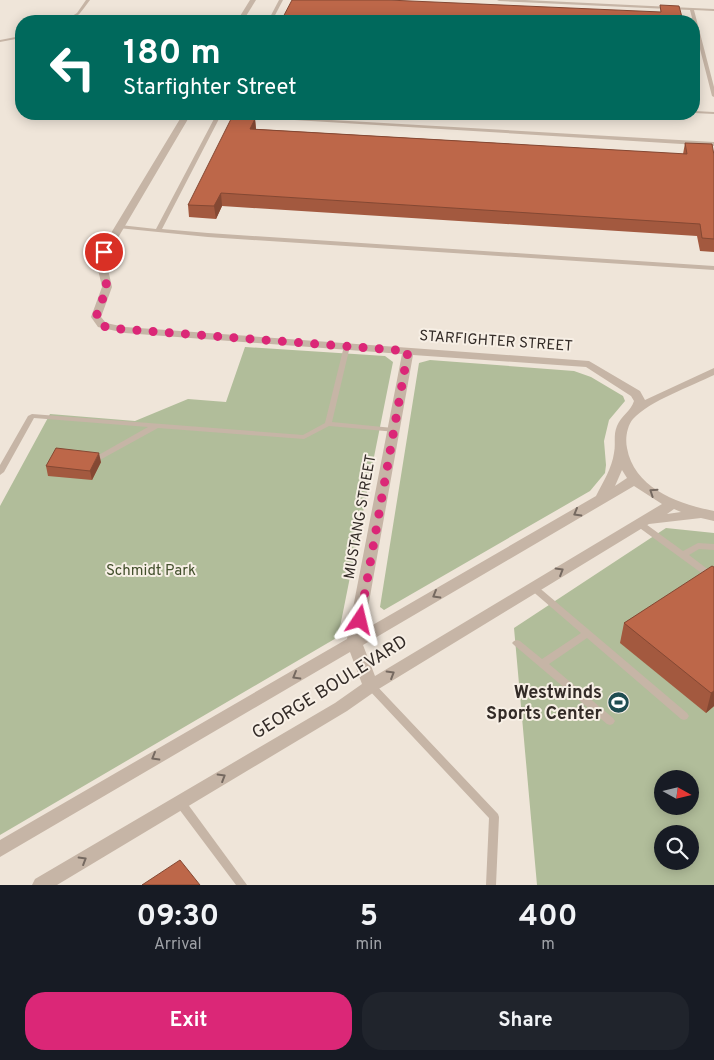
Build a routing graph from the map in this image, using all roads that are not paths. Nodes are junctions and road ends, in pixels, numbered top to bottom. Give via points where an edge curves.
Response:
1 (88, 0) edge
2 (253, 0) edge
3 (281, 0) edge
4 (499, 0) edge
5 (692, 9) junction
6 (714, 10) edge
7 (76, 15) edge
8 (244, 15) edge
9 (273, 15) edge
10 (694, 15) edge
11 (15, 38) edge
12 (0, 41) edge
13 (700, 41) edge
14 (704, 57) junction
15 (714, 57) edge
16 (714, 96) edge
17 (700, 112) edge
18 (714, 113) edge
19 (183, 120) edge
20 (216, 120) edge
21 (289, 120) edge
22 (714, 144) edge
23 (120, 227) junction
24 (158, 230) junction
25 (714, 268) edge
26 (347, 346) junction
27 (408, 351) junction
28 (714, 371) edge
29 (638, 408) junction
30 (328, 424) junction
31 (156, 426) junction
32 (393, 430) junction
33 (621, 452) junction
34 (98, 459) edge
35 (0, 472) edge
36 (634, 480) junction
37 (601, 499) junction
38 (671, 505) junction
39 (712, 516) edge
40 (640, 524) junction
41 (714, 547) edge
42 (683, 555) junction
43 (714, 578) edge
44 (533, 587) junction
45 (587, 633) junction
46 (354, 642) junction
47 (517, 643) dead end
48 (542, 664) junction
49 (371, 686) junction
50 (684, 716) dead end
51 (610, 721) dead end
52 (180, 802) junction
53 (0, 849) edge
54 (41, 885) edge
55 (242, 885) edge
56 (491, 885) edge

1 - 7 lane
2 - 8 street
3 - 9 lane
4 - 5 lane
5 - 6 lane
5 - 10 lane
11 - 12 lane
13 - 14 lane
14 - 15 lane
14 - 16 lane
17 - 18 lane
19 - 23 street
20 - 24 lane
21 - 22 lane
23 - 24 lane
23 - 26 street, STARFIGHTER STREET via 101,260 107,287 96,317 102,325 124,330
24 - 25 lane
26 - 27 street, STARFIGHTER STREET
26 - 30 lane
27 - 29 street, STARFIGHTER STREET via 589,364 636,394 640,401
27 - 32 street, MUSTANG STREET
28 - 29 street, GEORGE BOULEVARD
29 - 33 street, GEORGE BOULEVARD via 629,416 620,434
30 - 31 lane via 304,437
30 - 32 lane
31 - 34 lane
31 - 35 lane via 32,416
32 - 46 street, MUSTANG STREET
33 - 36 street, GEORGE BOULEVARD
33 - 37 street, GEORGE BOULEVARD
36 - 37 street, GEORGE BOULEVARD
38 -> 36 street, GEORGE BOULEVARD
37 -> 46 street, GEORGE BOULEVARD
38 - 39 street, GEORGE BOULEVARD
38 - 40 street, GEORGE BOULEVARD
39 - 40 street, GEORGE BOULEVARD via 674,516
40 - 42 lane
44 -> 40 street, GEORGE BOULEVARD
41 - 42 lane via 698,546
42 - 43 lane
44 - 45 lane
49 -> 44 street, GEORGE BOULEVARD
45 - 48 lane
45 - 50 lane
46 - 49 street
46 -> 53 street, GEORGE BOULEVARD
47 - 48 lane
48 - 51 lane
52 -> 49 street, GEORGE BOULEVARD
49 - 56 lane via 494,817
54 -> 52 street, GEORGE BOULEVARD
52 - 55 lane

